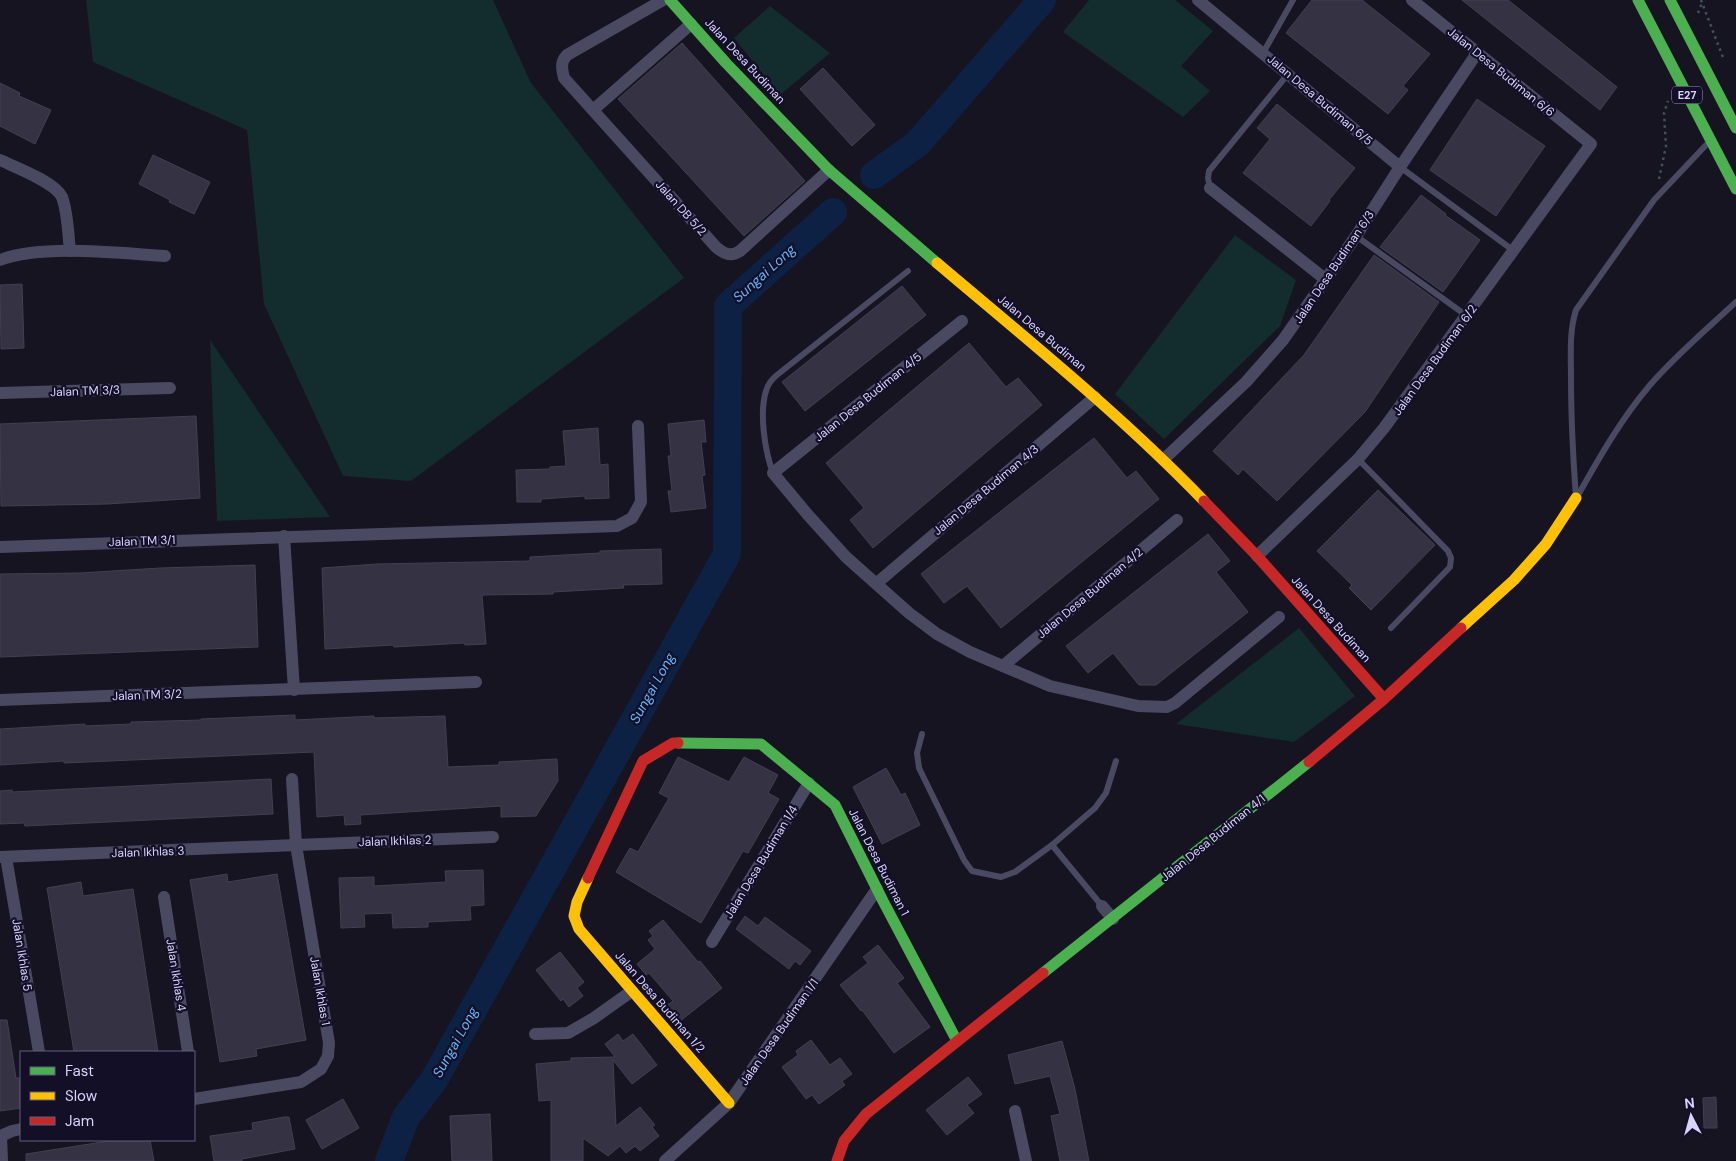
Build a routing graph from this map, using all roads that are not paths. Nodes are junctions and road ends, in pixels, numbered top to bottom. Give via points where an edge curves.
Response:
1 (663, 0) edge
2 (670, 0) edge
3 (1198, 0) edge
4 (1293, 0) edge
5 (1412, 0) edge
6 (1638, 0) edge
7 (1670, 0) edge
8 (691, 24) junction
9 (1263, 53) junction
10 (1477, 53) junction
11 (1288, 74) junction
12 (593, 110) junction
13 (1736, 111) edge
14 (1724, 124) dead end
15 (1736, 128) edge
16 (1718, 131) dead end
17 (1591, 144) joint
18 (0, 160) edge
19 (1400, 167) junction
20 (829, 170) junction
21 (1210, 188) joint
22 (1736, 189) edge
23 (1356, 236) junction
24 (70, 251) junction
25 (1514, 252) junction
26 (165, 256) dead end
27 (0, 260) edge
28 (908, 271) dead end
29 (1325, 279) junction
30 (1736, 302) edge
31 (1467, 316) junction
32 (962, 321) dead end
33 (170, 388) dead end
34 (0, 393) edge
35 (1095, 397) junction
36 (638, 426) dead end
37 (1164, 459) junction
38 (1358, 459) junction
39 (773, 473) junction
40 (1576, 498) junction
41 (1178, 520) dead end
42 (284, 536) junction
43 (0, 547) edge
44 (1257, 556) junction
45 (877, 583) junction
46 (1279, 617) dead end
47 (1391, 628) dead end
48 (1002, 666) junction
49 (476, 682) dead end
50 (294, 690) junction
51 (0, 700) edge
52 (1384, 700) junction
53 (922, 734) dead end
54 (1116, 761) dead end
55 (292, 779) dead end
56 (809, 783) junction
57 (493, 837) dead end
58 (296, 845) junction
59 (1052, 845) junction
60 (3, 857) edge
61 (877, 889) junction
62 (164, 897) dead end
63 (1102, 906) joint
64 (574, 916) joint
65 (1113, 919) junction
66 (712, 942) dead end
67 (632, 991) junction
68 (535, 1034) dead end
69 (957, 1040) junction
70 (39, 1051) edge
71 (188, 1051) edge
72 (195, 1099) edge
73 (730, 1104) junction
74 (1015, 1112) dead end
75 (20, 1129) edge
76 (2, 1161) edge
77 (664, 1161) edge
78 (837, 1161) edge
79 (1026, 1161) edge

1 - 12 street, Jalan DB 5/2 via 564,58 564,78
2 - 8 main road, Jalan Desa Budiman
3 - 9 street
4 - 9 lane, Jalan Desa Budiman 6/5
5 - 10 street, Jalan Desa Budiman 6/6
6 - 22 main road, E27, bridge
7 - 15 main road, E27, bridge
8 - 12 street
8 - 20 main road, Jalan Desa Budiman
9 - 11 street, Jalan Desa Budiman 6/5
10 - 17 street, Jalan Desa Budiman 6/6
10 - 19 street, Jalan Desa Budiman 6/3
11 - 19 street, Jalan Desa Budiman 6/5
11 - 21 lane via 1209,172
12 - 20 street, Jalan DB 5/2 via 716,247 726,254 740,251
13 - 14 lane
16 - 40 lane via 1654,200 1576,310 1571,357
17 - 25 street, Jalan Desa Budiman 6/2
18 - 24 street via 42,179 61,195
19 - 23 street, Jalan Desa Budiman 6/3
19 - 25 lane
20 - 35 main road, Jalan Desa Budiman
21 - 29 street
23 - 29 street, Jalan Desa Budiman 6/3
23 - 31 lane
24 - 26 street
24 - 27 street via 14,255
25 - 31 street, Jalan Desa Budiman 6/2
28 - 39 lane via 768,384 764,400 765,443
29 - 37 street, Jalan Desa Budiman 6/3 via 1268,359
30 - 40 lane via 1650,385 1610,441
31 - 38 street, Jalan Desa Budiman 6/2
32 - 39 street, Jalan Desa Budiman 4/5
33 - 34 street, Jalan TM 3/3
35 - 37 main road, Jalan Desa Budiman
35 - 45 street, Jalan Desa Budiman 4/3
36 - 42 street, Jalan TM 3/1 via 641,502 632,518 617,526
37 - 44 main road, Jalan Desa Budiman
38 - 44 street, Jalan Desa Budiman 6/2
38 - 47 lane via 1451,558 1450,567
39 - 45 street via 846,557
40 - 52 main road, Jalan Desa Budiman 4/1 via 1546,544 1514,580
41 - 48 street, Jalan Desa Budiman 4/2
42 - 43 street, Jalan TM 3/1
42 - 50 street
44 - 52 main road, Jalan Desa Budiman
45 - 48 street via 909,614 937,634
46 - 48 street via 1180,700 1167,707 1138,706 1050,686
49 - 50 street, Jalan TM 3/2
50 - 51 street, Jalan TM 3/2
52 - 65 main road, Jalan Desa Budiman 4/1
53 - 59 lane via 917,753 919,768 972,871 1008,876
54 - 59 lane via 1106,794 1095,808
55 - 58 street, Jalan Ikhlas 1
56 - 61 main road, Jalan Desa Budiman 1 via 841,814
56 - 64 main road, Jalan Desa Budiman 1 via 762,744 673,743 643,761 577,902
56 - 66 street, Jalan Desa Budiman 1/4
57 - 58 street, Jalan Ikhlas 2
58 - 60 street, Jalan Ikhlas 3
58 - 72 street, Jalan Ikhlas 1 via 329,1044 328,1056 321,1069 301,1082
59 - 63 lane
60 - 70 street, Jalan Ikhlas 5
61 - 69 main road, Jalan Desa Budiman 1
61 - 73 street, Jalan Desa Budiman 1/1
62 - 71 street, Jalan Ikhlas 4
63 - 65 street
64 - 67 main road, Jalan Desa Budiman 1/2 via 579,929
65 - 69 main road, Jalan Desa Budiman 4/1
67 - 68 street via 568,1033
67 - 73 main road, Jalan Desa Budiman 1/2
69 - 78 main road, Jalan Desa Budiman 4/1 via 866,1114 841,1144
73 - 77 street, Jalan Desa Budiman 1/1
74 - 79 street
75 - 76 street via 1,1136

